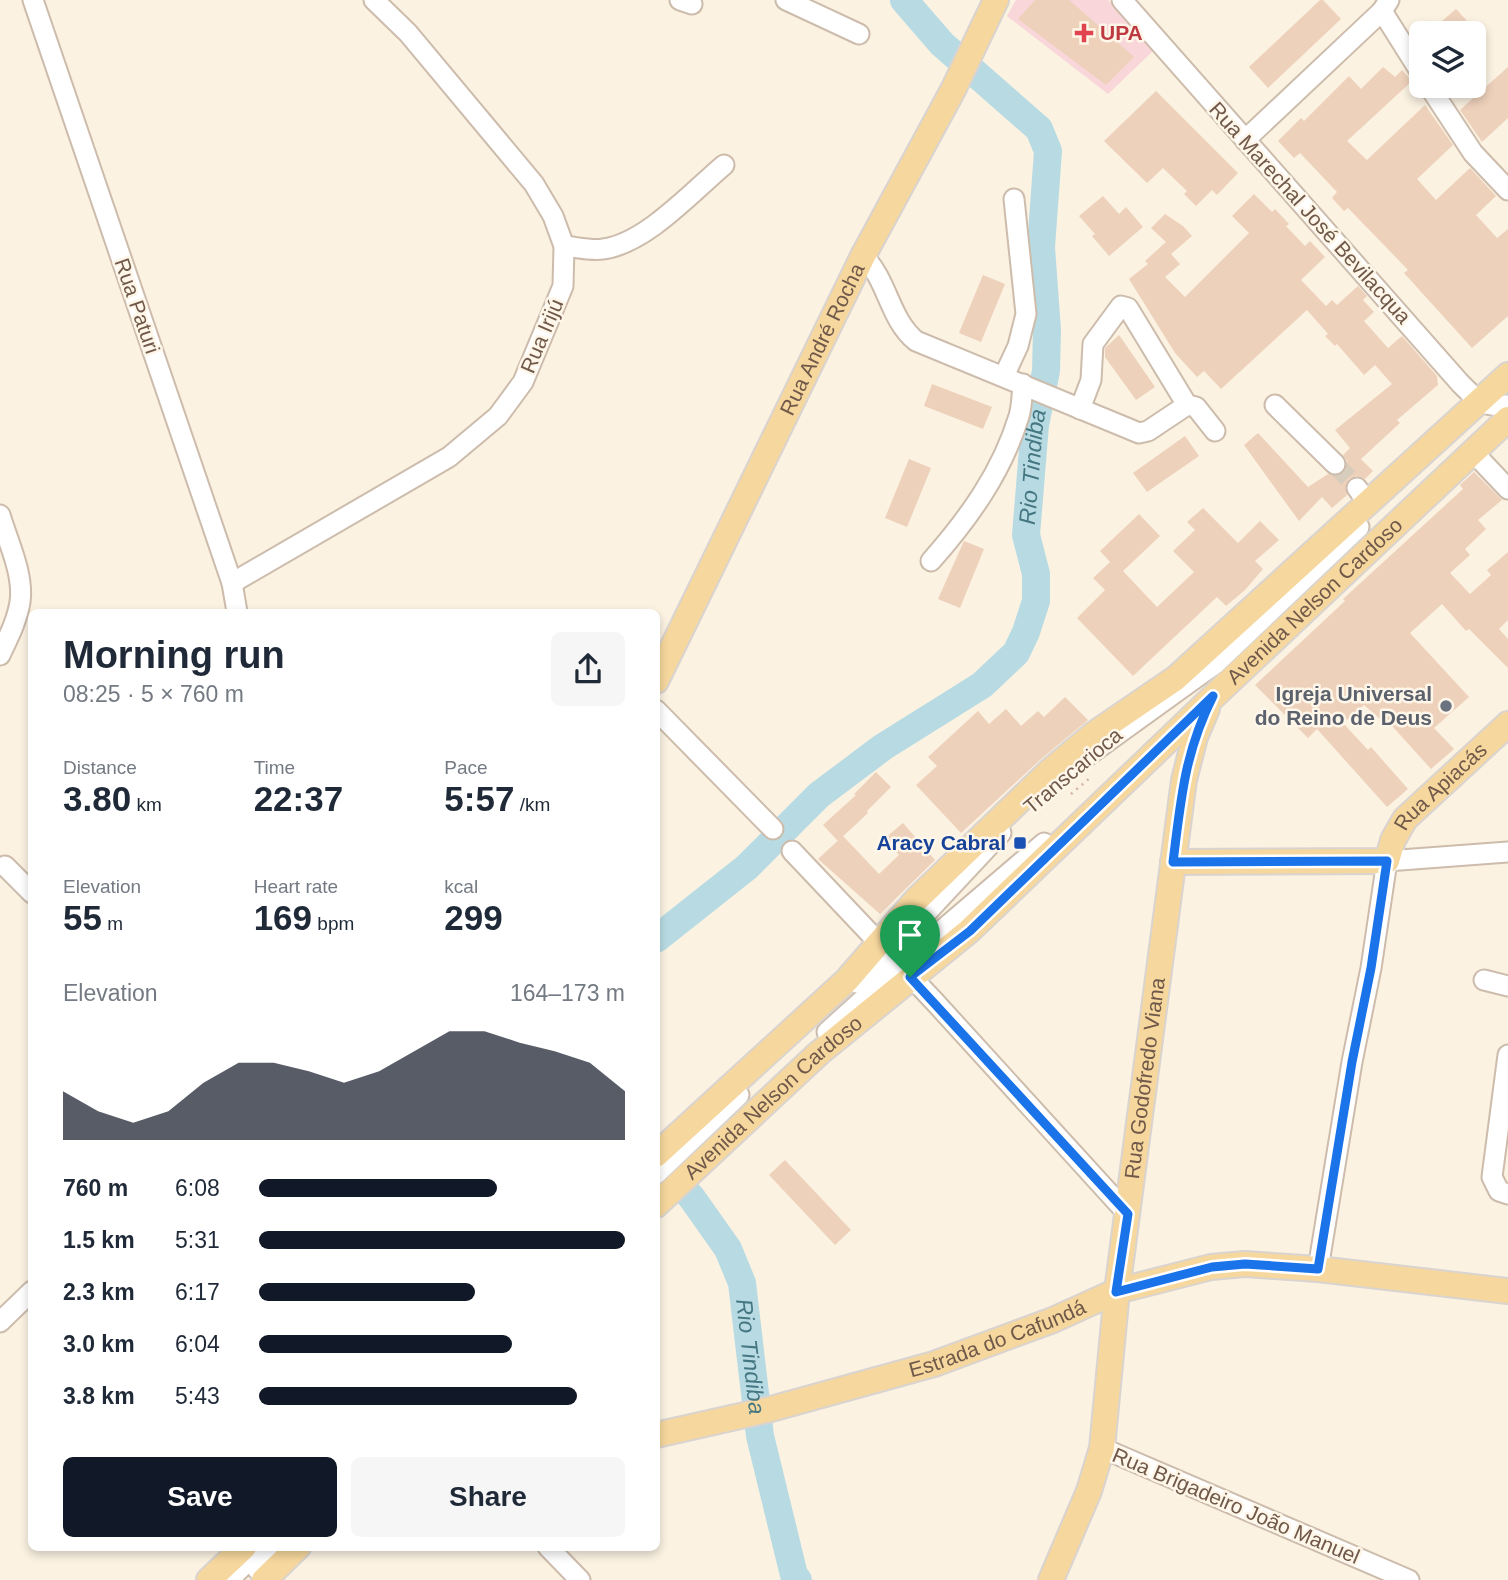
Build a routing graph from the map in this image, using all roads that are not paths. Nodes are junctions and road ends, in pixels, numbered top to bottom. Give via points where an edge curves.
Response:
1 (33, 0) edge
2 (374, 0) edge
3 (996, 0) edge
4 (1122, 0) edge
5 (796, 2) edge
6 (1385, 5) edge
7 (859, 34) dead end
8 (1409, 50) edge
9 (1437, 98) edge
10 (1245, 140) junction
11 (724, 166) dead end
12 (1508, 190) edge
13 (1014, 199) dead end
14 (565, 246) junction
15 (863, 256) junction
16 (1508, 375) edge
17 (1019, 382) junction
18 (1508, 390) edge
19 (1187, 405) junction
20 (1275, 405) dead end
21 (1073, 406) junction
22 (1496, 408) edge
23 (1215, 431) dead end
24 (1473, 452) junction
25 (1335, 464) tunnel mouth
26 (1508, 489) edge
27 (0, 515) edge
28 (931, 561) dead end
29 (232, 583) junction
30 (236, 609) edge
31 (0, 655) edge
32 (660, 673) edge
33 (1213, 696) junction
34 (660, 714) edge
35 (1508, 724) edge
36 (773, 829) dead end
37 (792, 851) dead end
38 (1508, 852) edge
39 (1387, 861) junction
40 (1173, 862) junction
41 (5, 866) dead end
42 (28, 889) edge
43 (894, 960) junction
44 (1484, 980) dead end
45 (1508, 986) edge
46 (1508, 1055) edge
47 (665, 1175) edge
48 (1508, 1194) edge
49 (1128, 1214) junction
50 (1318, 1269) junction
51 (1508, 1291) edge
52 (1116, 1292) junction
53 (28, 1295) edge
54 (0, 1322) edge
55 (660, 1434) edge
56 (1102, 1448) junction
57 (254, 1551) edge
58 (275, 1551) edge
59 (294, 1551) edge
60 (552, 1551) edge
61 (229, 1564) edge
62 (247, 1580) edge
63 (264, 1580) edge
64 (580, 1580) edge
65 (1051, 1580) edge
66 (1409, 1580) edge

1 - 29 street, Rua Paturi
2 - 14 street, Rua Irijú via 408,33 527,174
3 - 15 main road, Rua André Rocha via 973,52
4 - 10 street, Rua Marechal José Bevilacqua
5 - 7 street
6 - 8 street
6 - 10 street
9 - 12 street via 1473,153
10 - 22 street, Rua Marechal José Bevilacqua
11 - 14 street via 653,226 629,240 603,249
13 - 17 street via 1026,314 1018,346
14 - 29 street, Rua Irijú via 563,286 523,382 498,416 449,457
15 - 17 street via 877,272 905,332 916,341
15 - 32 main road, Rua André Rocha
16 - 22 main road, Avenida Nelson Cardoso
17 - 21 street
17 - 28 street via 1019,415 988,488
18 - 22 street, Transcarioca
19 - 21 street via 1144,433
19 - 21 street via 1128,308 1121,306 1093,344 1091,380
19 - 23 street via 1196,407
20 - 25 street
22 - 24 main road, Avenida Nelson Cardoso
22 - 43 street, Transcarioca via 1035,853
22 - 43 street, Transcarioca via 1215,664 1044,791
22 - 43 main road, Avenida Nelson Cardoso via 1363,495 1176,678 1094,734 1050,771 935,881
24 - 26 street
24 - 33 main road, Avenida Nelson Cardoso
27 - 31 street via 19,581 20,601
29 - 30 street, Rua Paturi
33 - 40 main road, Rua Godofredo Viana via 1188,759
33 - 43 main road, Avenida Nelson Cardoso via 970,931
34 - 36 street
35 - 39 main road, Rua Apiacás via 1405,819
37 - 43 street
38 - 39 street
39 - 40 main road
39 - 50 street
40 - 49 main road, Rua Godofredo Viana
41 - 42 street
43 - 47 main road, Avenida Nelson Cardoso via 820,1053
43 - 47 main road, Avenida Nelson Cardoso via 847,980 757,1060
43 - 49 street
44 - 45 street
46 - 48 street via 1492,1177 1499,1191
49 - 52 main road, Rua Godofredo Viana
50 - 51 main road, Estrada do Cafundá
50 - 52 main road, Estrada do Cafundá via 1245,1264 1212,1267
52 - 55 main road, Estrada do Cafundá via 934,1364
52 - 56 main road, Rua Godofredo Viana
53 - 54 street
56 - 65 main road, Rua Godofredo Viana via 1089,1492
56 - 66 street, Rua Brigadeiro João Manuel
57 - 61 street
58 - 62 street
59 - 63 main road
60 - 64 street

